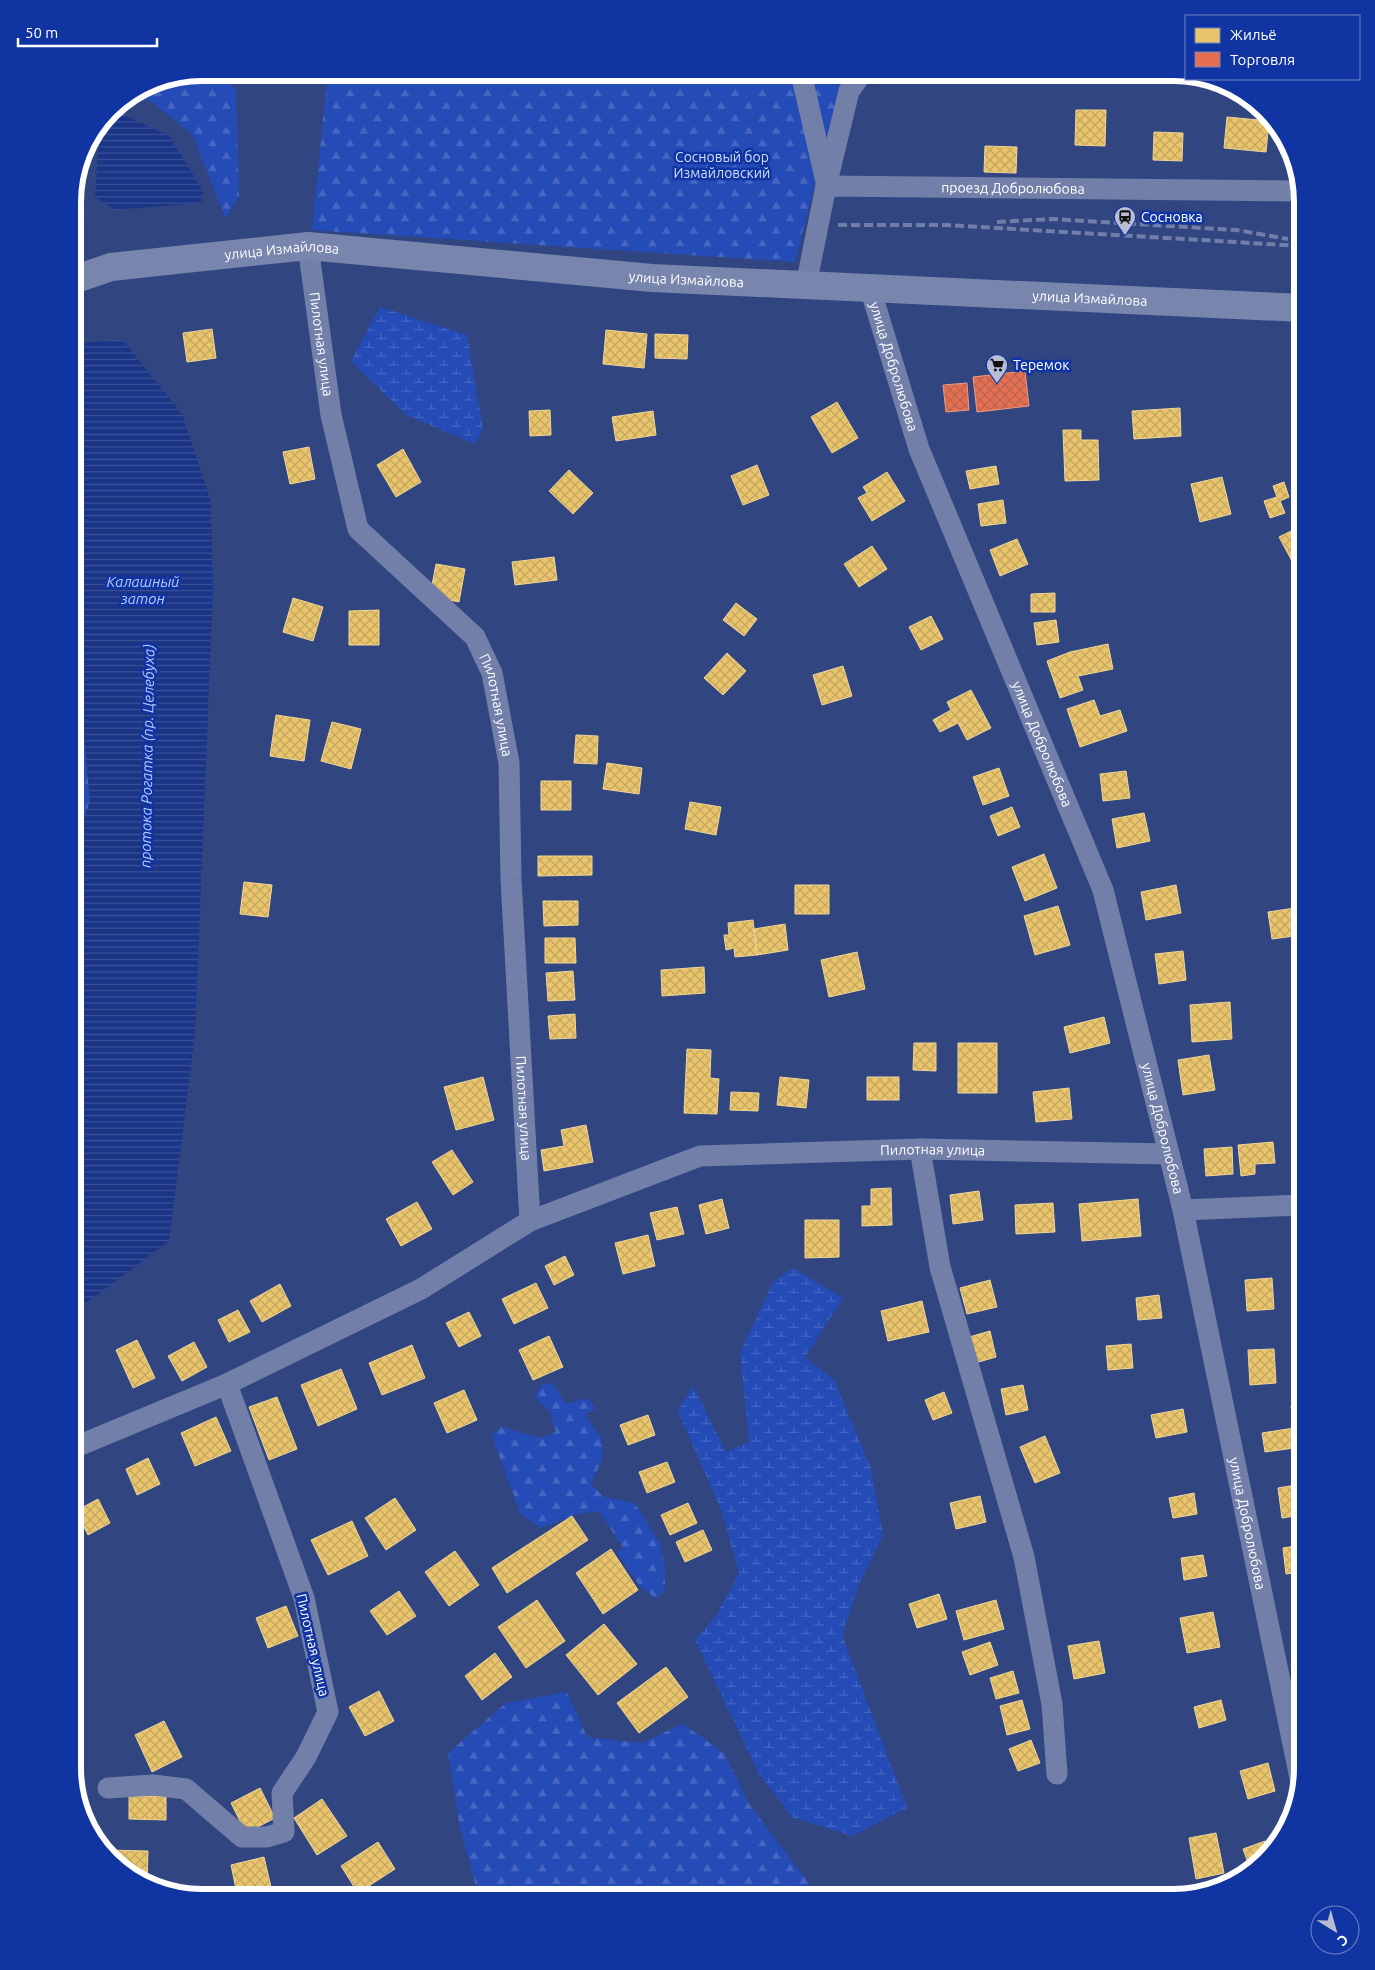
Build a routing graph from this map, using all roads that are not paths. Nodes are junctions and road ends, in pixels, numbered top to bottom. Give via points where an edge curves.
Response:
1 (803, 82) edge
2 (856, 82) edge
3 (826, 186) junction
4 (1293, 191) edge
5 (308, 246) junction
6 (82, 277) edge
7 (806, 285) junction
8 (870, 288) junction
9 (1294, 308) edge
10 (920, 1149) junction
11 (1169, 1154) junction
12 (1294, 1205) edge
13 (1183, 1210) junction
14 (530, 1222) junction
15 (227, 1384) junction
16 (81, 1444) edge
17 (1294, 1749) edge
18 (1057, 1774) dead end
19 (108, 1788) dead end

1 - 3 street
2 - 3 street via 849,91
3 - 4 street, проезд Добролюбова
3 - 7 street
5 - 6 main road, улица Измайлова via 111,267
5 - 7 main road, улица Измайлова via 652,278
5 - 14 street, Пилотная улица via 331,415 358,529 475,637 492,673 509,763 511,878
7 - 8 main road, улица Измайлова
8 - 9 main road, улица Измайлова
8 - 11 street, улица Добролюбова via 919,449 1104,890
10 - 11 street, Пилотная улица
10 - 14 street, Пилотная улица via 700,1156
10 - 18 street via 940,1267 1024,1557 1052,1704
11 - 13 street, улица Добролюбова
12 - 13 street, улица Добролюбова
13 - 17 street, улица Добролюбова
14 - 15 street, Пилотная улица via 421,1289
15 - 16 street, Пилотная улица
15 - 19 street, Пилотная улица via 304,1598 328,1712 306,1757 282,1793 284,1832 267,1837 242,1837 186,1789 153,1785

